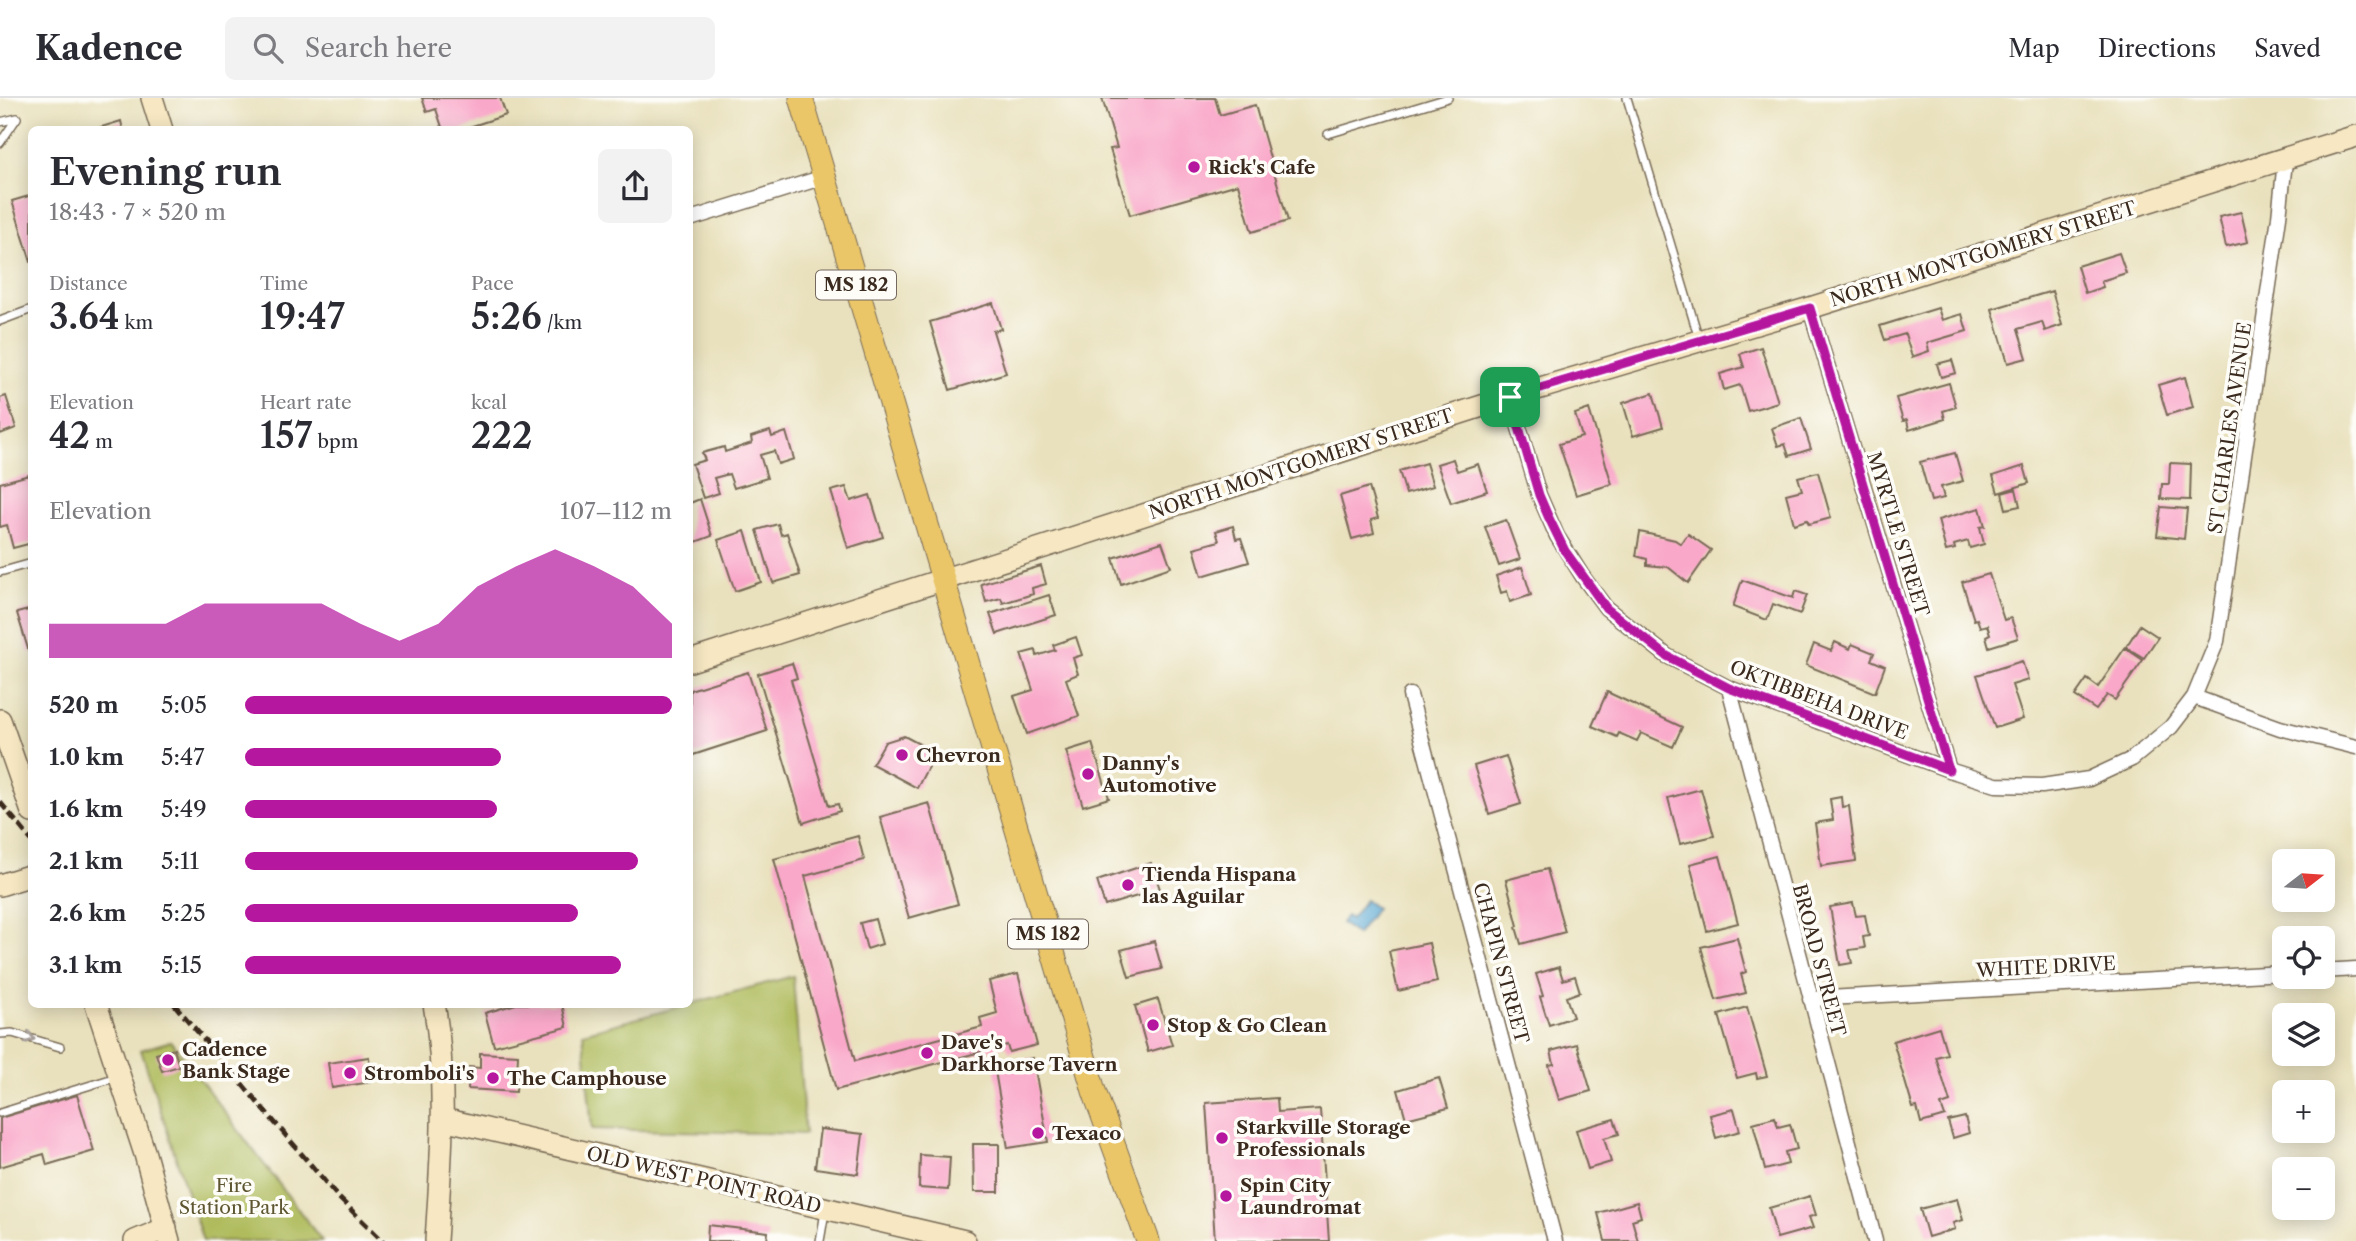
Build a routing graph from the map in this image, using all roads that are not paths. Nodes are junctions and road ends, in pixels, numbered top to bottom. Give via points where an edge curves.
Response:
1 (152, 98) edge
2 (801, 98) edge
3 (1448, 98) edge
4 (1627, 98) edge
5 (0, 122) edge
6 (161, 126) edge
7 (1328, 134) dead end
8 (2356, 136) edge
9 (0, 143) edge
10 (2285, 161) junction
11 (824, 177) junction
12 (693, 218) edge
13 (1810, 308) junction
14 (28, 310) edge
15 (0, 321) edge
16 (1700, 341) junction
17 (1510, 397) junction
18 (28, 564) edge
19 (0, 572) edge
20 (942, 579) junction
21 (693, 660) edge
22 (1729, 688) junction
23 (1410, 695) dead end
24 (2194, 697) junction
25 (0, 720) edge
26 (2356, 747) edge
27 (1949, 770) junction
28 (28, 798) edge
29 (28, 876) edge
30 (0, 885) edge
31 (2356, 969) edge
32 (2335, 970) edge
33 (2272, 974) edge
34 (1810, 999) junction
35 (97, 1008) edge
36 (435, 1008) edge
37 (0, 1034) edge
38 (60, 1047) dead end
39 (120, 1076) junction
40 (0, 1113) edge
41 (443, 1119) junction
42 (825, 1208) junction
43 (168, 1234) edge
44 (135, 1241) edge
45 (436, 1241) edge
46 (820, 1241) edge
47 (964, 1241) edge
48 (1148, 1241) edge
49 (1555, 1241) edge
50 (1875, 1241) edge

1 - 6 street
2 - 11 main road, MS 182
3 - 7 lane
4 - 16 lane
5 - 9 lane via 17,118
8 - 10 street, NORTH MONTGOMERY STREET
10 - 13 street, NORTH MONTGOMERY STREET
10 - 24 street, ST CHARLES AVENUE via 2217,641
11 - 12 street
11 - 20 main road, MS 182
13 - 16 street, NORTH MONTGOMERY STREET
13 - 27 street, MYRTLE STREET
14 - 15 lane
16 - 17 street, NORTH MONTGOMERY STREET
17 - 20 street, NORTH MONTGOMERY STREET
17 - 22 street, OKTIBBEHA DRIVE via 1539,495 1565,551 1606,608 1667,656
18 - 19 lane
20 - 21 street, NORTH MONTGOMERY STREET
20 - 48 main road, MS 182 via 1094,1091
22 - 27 street, OKTIBBEHA DRIVE
22 - 34 street, BROAD STREET
23 - 49 street, CHAPIN STREET
24 - 26 street via 2280,728
24 - 27 street, OKTIBBEHA DRIVE via 2171,727 2132,759 2089,779 2042,786 1996,785
25 - 28 street
29 - 30 street
31 - 32 street
33 - 34 street, WHITE DRIVE
34 - 50 street, BROAD STREET
35 - 39 street
36 - 41 street via 442,1055
37 -> 38 lane via 12,1033
39 - 40 lane
39 - 43 street
41 - 42 street, OLD WEST POINT ROAD
41 - 45 street
42 - 46 lane
42 - 47 street, OLD WEST POINT ROAD
43 - 44 street

